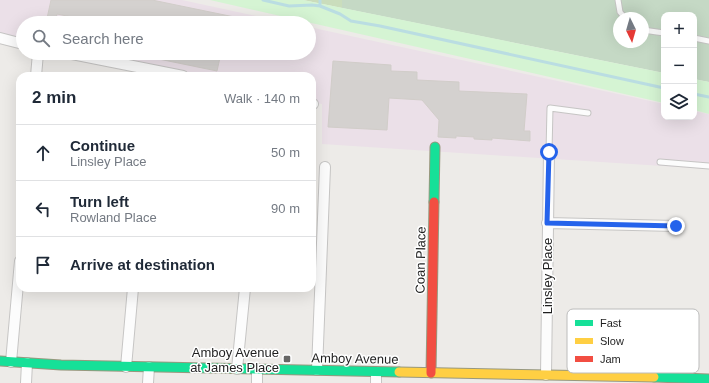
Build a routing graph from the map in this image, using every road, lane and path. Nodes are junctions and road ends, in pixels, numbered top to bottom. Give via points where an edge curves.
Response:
1 (618, 0) edge
2 (620, 12) edge
3 (649, 31) edge
4 (661, 33) edge
5 (0, 38) edge
6 (697, 39) edge
7 (709, 41) edge
8 (16, 42) edge
9 (37, 60) edge
10 (96, 60) edge
11 (36, 72) edge
12 (147, 72) edge
13 (588, 112) dead end
14 (436, 148) dead end
15 (549, 152) joint
16 (660, 162) dead end
17 (709, 166) edge
18 (325, 167) dead end
19 (547, 223) junction
20 (676, 226) dead end
21 (17, 292) edge
22 (133, 292) edge
23 (245, 292) edge
24 (0, 361) edge
25 (11, 362) junction
26 (27, 363) junction
27 (126, 366) junction
28 (149, 367) junction
29 (237, 369) junction
30 (257, 369) junction
31 (317, 370) junction
32 (376, 372) junction
33 (431, 373) junction
34 (546, 375) junction
35 (486, 378) edge
36 (601, 379) edge
37 (704, 380) edge
38 (26, 383) edge
39 (148, 383) edge
40 (257, 383) edge
41 (376, 383) edge

1 - 2 lane
3 - 4 lane
5 - 8 street
6 - 7 lane
9 - 11 street
10 - 12 street
13 - 15 lane via 550,108
14 - 33 street, Coan Place
15 - 19 street, Linsley Place
16 - 17 lane
18 - 31 street
19 - 20 street
19 - 34 street, Linsley Place
21 - 25 street
22 - 27 street
23 - 29 street
24 - 25 street, Amboy Avenue
25 - 26 street, Amboy Avenue
26 - 27 street, Amboy Avenue
26 - 38 street
27 - 28 street, Amboy Avenue
28 - 29 street, Amboy Avenue
28 - 39 street
29 - 30 street, Amboy Avenue
30 - 31 street, Amboy Avenue
30 - 40 street
31 - 32 street, Amboy Avenue
32 - 33 street, Amboy Avenue
32 - 41 street
33 - 35 street, Amboy Avenue
34 - 35 street, Amboy Avenue
34 - 36 street, Amboy Avenue
36 - 37 street, Amboy Avenue

